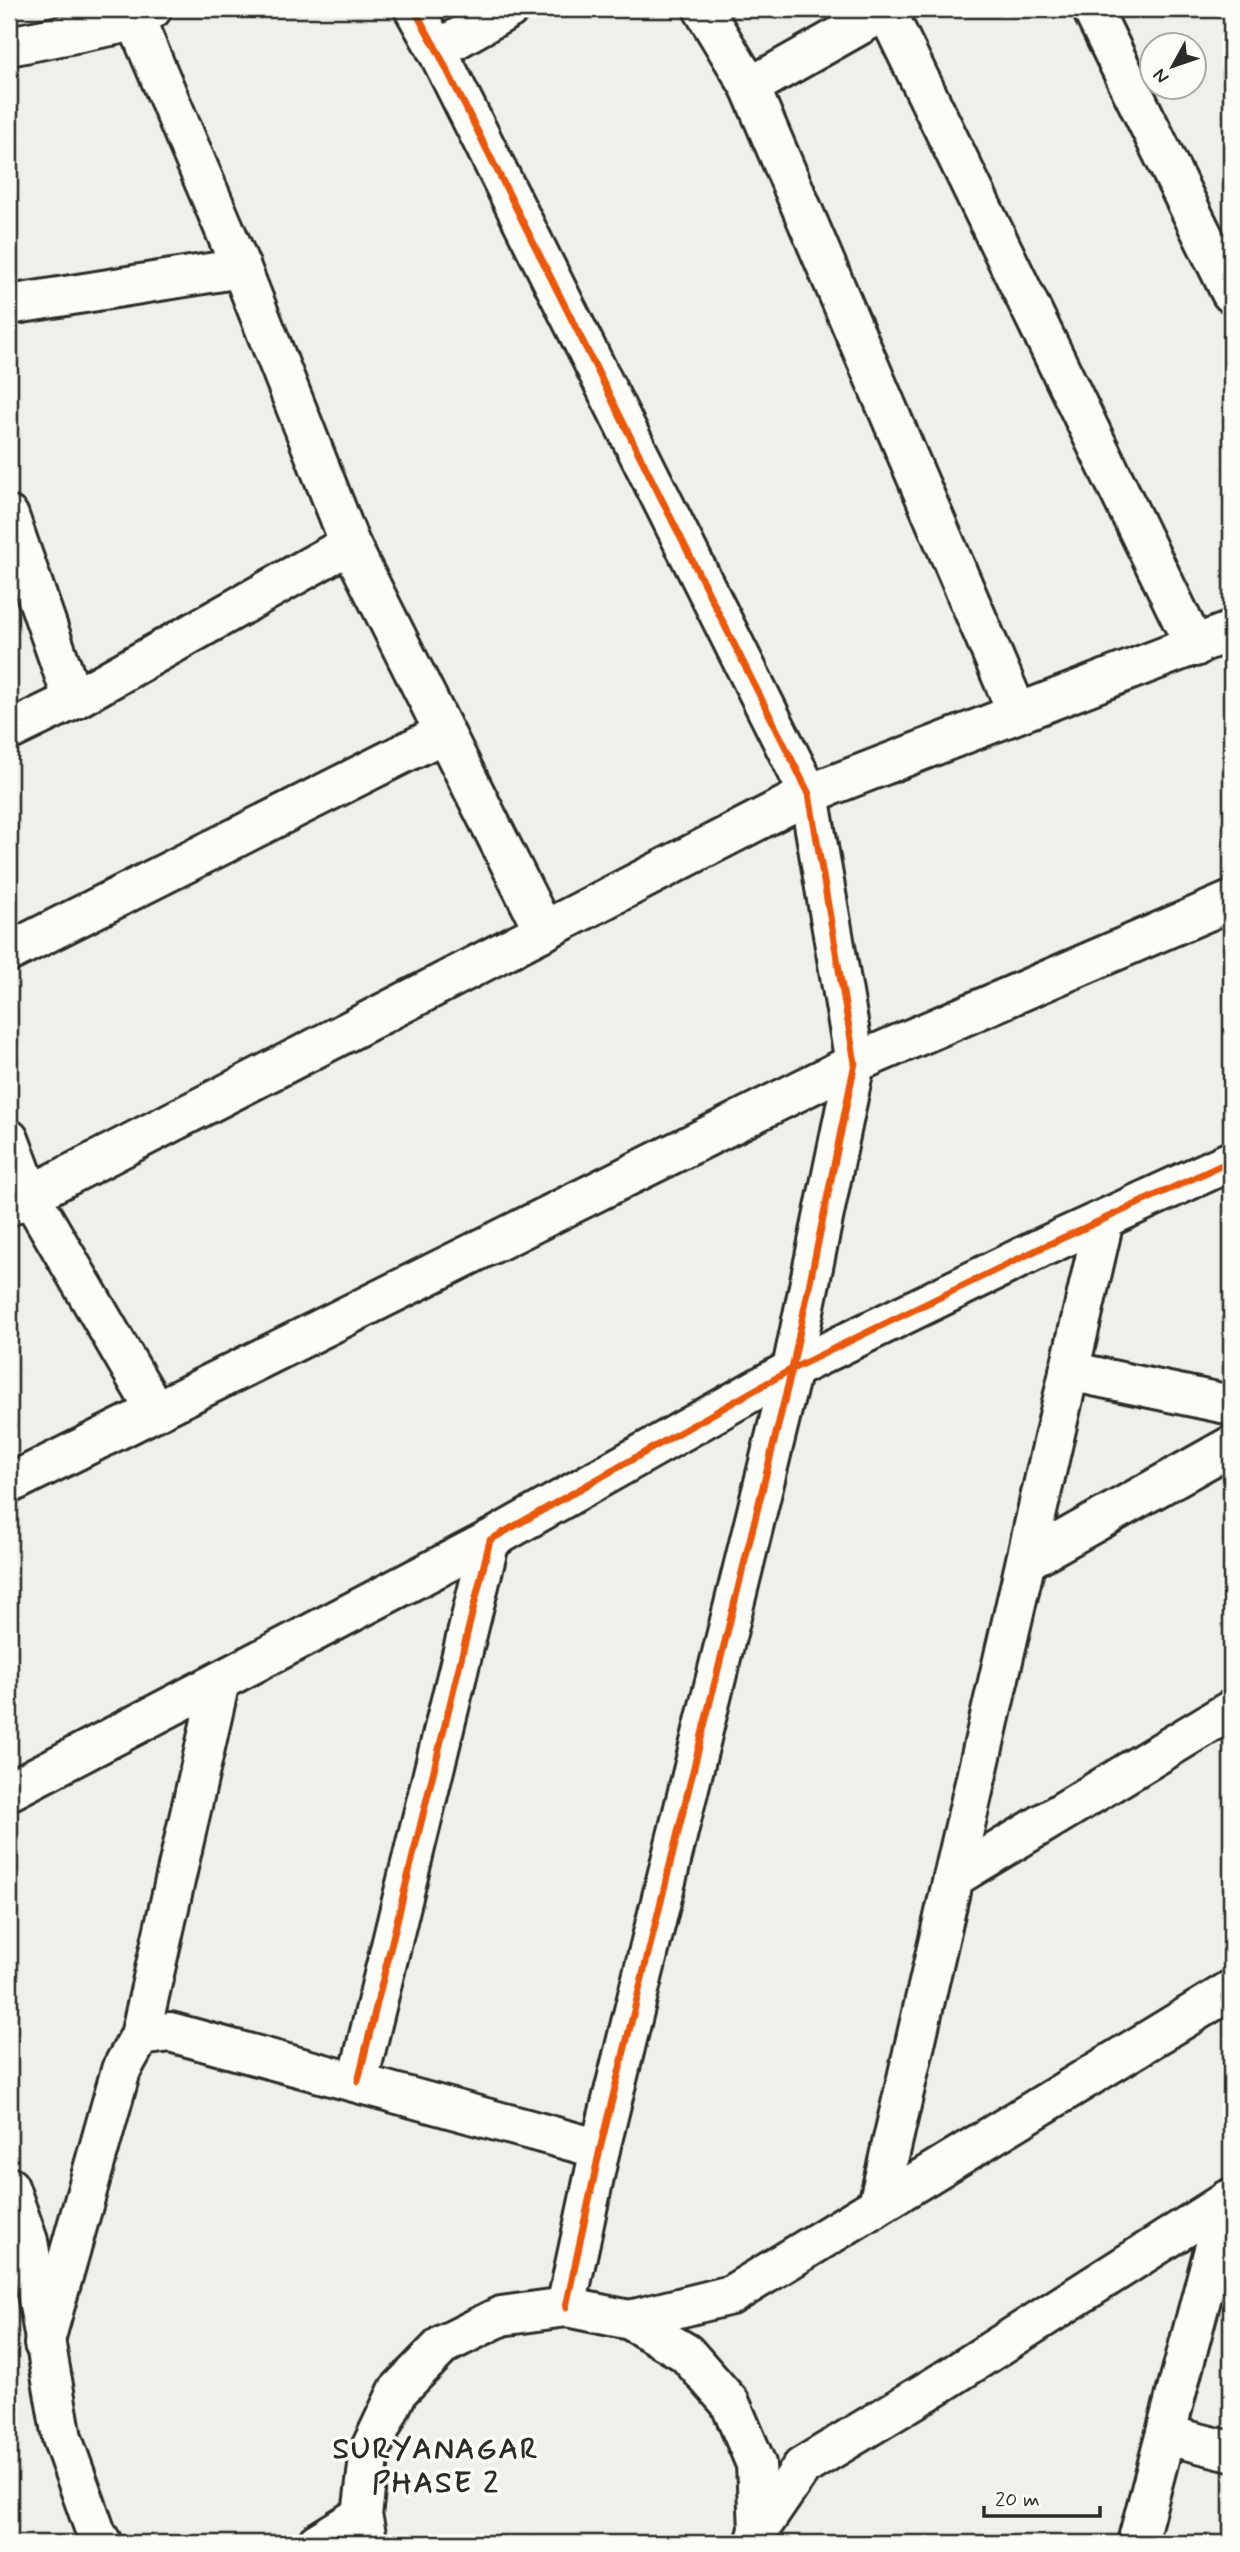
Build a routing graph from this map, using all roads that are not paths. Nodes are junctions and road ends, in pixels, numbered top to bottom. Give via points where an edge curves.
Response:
1 (414, 9) edge
2 (509, 9) edge
3 (703, 9) edge
4 (887, 9) edge
5 (1092, 9) edge
6 (144, 15) edge
7 (9, 46) edge
8 (437, 50) junction
9 (750, 87) junction
10 (241, 268) junction
11 (1231, 293) edge
12 (9, 305) edge
13 (9, 516) edge
14 (350, 544) junction
15 (1231, 631) edge
16 (1195, 646) junction
17 (74, 700) junction
18 (1017, 712) junction
19 (9, 731) edge
20 (444, 733) junction
21 (809, 794) junction
22 (1231, 901) edge
23 (544, 931) junction
24 (9, 952) edge
25 (855, 1063) junction
26 (9, 1139) edge
27 (1231, 1161) edge
28 (19, 1200) edge
29 (1104, 1220) junction
30 (792, 1369) junction
31 (1069, 1371) junction
32 (1231, 1405) edge
33 (155, 1410) junction
34 (1231, 1446) edge
35 (9, 1484) edge
36 (490, 1540) junction
37 (1026, 1561) junction
38 (220, 1681) junction
39 (1231, 1710) edge
40 (9, 1791) edge
41 (953, 1878) junction
42 (1231, 1990) edge
43 (140, 2036) junction
44 (358, 2081) junction
45 (600, 2149) junction
46 (9, 2187) edge
47 (1229, 2199) edge
48 (878, 2205) junction
49 (566, 2307) junction
50 (630, 2320) junction
51 (44, 2344) junction
52 (1166, 2435) junction
53 (1231, 2451) edge
54 (365, 2529) edge
55 (757, 2537) edge
56 (102, 2543) edge
57 (317, 2543) edge
58 (1138, 2543) edge

1 - 8 street
2 - 8 street
3 - 9 street
4 - 9 street
4 - 16 street
5 - 11 street
6 - 7 street
6 - 10 street
8 - 21 street
9 - 18 street
10 - 12 street
10 - 14 street
13 - 17 street
14 - 17 street
14 - 20 street
15 - 16 street
16 - 18 street
17 - 19 street
18 - 21 street
20 - 23 street
20 - 24 street
21 - 23 street
21 - 25 street
22 - 25 street
23 - 28 street
25 - 30 street
25 - 33 street
26 - 28 street
27 - 29 street
28 - 33 street
29 - 30 street
29 - 31 street
30 - 36 street
30 - 45 street
31 - 32 street
31 - 37 street
33 - 35 street
34 - 37 street
36 - 38 street
36 - 44 street
37 - 41 street
38 - 40 street
38 - 43 street
39 - 41 street
41 - 48 street
42 - 48 street
43 - 44 street via 170,2032
43 - 51 street via 121,2070
44 - 45 street
45 - 49 street
46 - 51 street via 28,2241
47 - 52 street
47 - 55 street via 802,2467
48 - 50 street via 731,2295
49 - 50 street
49 - 54 street via 501,2316 443,2345 398,2391 370,2450
50 - 55 street via 687,2353 730,2403 755,2464
51 - 56 street via 62,2438
52 - 53 street
52 - 58 street
54 - 57 street

